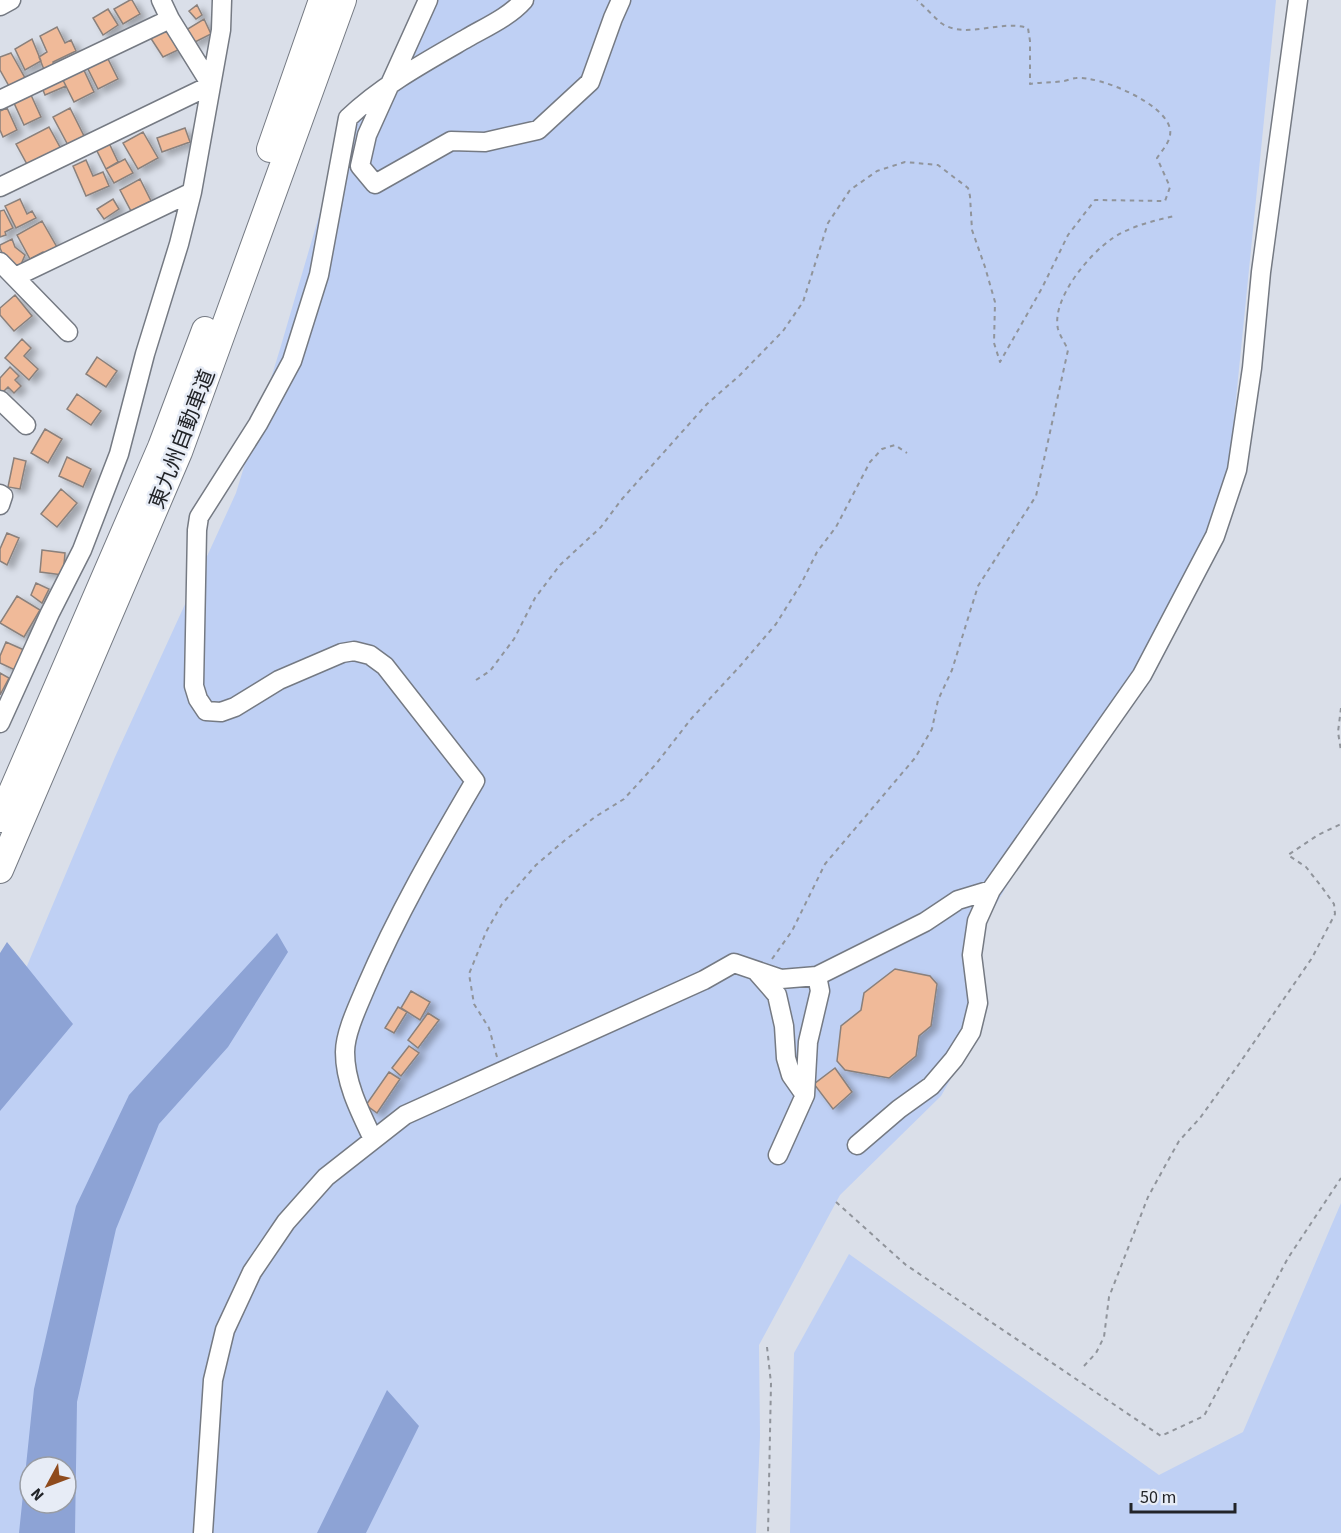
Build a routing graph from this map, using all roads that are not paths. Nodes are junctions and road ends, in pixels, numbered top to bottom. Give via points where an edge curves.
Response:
1 (11, 0) edge
2 (161, 0) edge
3 (222, 0) edge
4 (322, 0) edge
5 (343, 0) edge
6 (428, 0) edge
7 (524, 0) edge
8 (621, 0) edge
9 (1298, 0) edge
10 (0, 6) edge
11 (170, 19) junction
12 (211, 85) junction
13 (389, 87) junction
14 (0, 100) edge
15 (0, 187) edge
16 (192, 192) junction
17 (0, 262) edge
18 (15, 277) junction
19 (68, 332) dead end
20 (0, 400) edge
21 (26, 425) dead end
22 (0, 494) edge
23 (0, 505) edge
24 (0, 723) edge
25 (0, 819) edge
26 (0, 870) edge
27 (991, 890) junction
28 (754, 969) junction
29 (817, 976) junction
30 (805, 1095) junction
31 (373, 1139) junction
32 (857, 1145) dead end
33 (778, 1155) dead end
34 (203, 1533) edge

1 - 10 street
2 - 11 street
3 - 12 street
4 - 25 highway, 東九州自動車道 via 161,447
5 - 26 highway, 東九州自動車道 via 179,452
6 - 13 street
7 - 13 street
8 - 13 street via 590,82 537,130 485,142 451,141 375,184 360,166 367,135
9 - 27 street via 1237,470 1215,536 1142,675
11 - 12 street
11 - 14 street
12 - 15 street
12 - 16 street
13 - 31 street via 348,118 319,275 292,361 258,424 199,517 194,674 194,686 203,707 206,711 221,712 279,680 342,653 370,655 385,666 475,781 413,886 355,1015 345,1051 348,1075
16 - 18 street
16 - 24 street via 118,454 82,550
17 - 18 street
18 - 19 street
20 - 21 street
22 - 23 street
27 - 29 street via 958,900 926,922
27 - 32 street via 977,921 972,955 978,1003 970,1032 931,1086
28 - 29 street via 781,980
28 - 30 street via 777,995 791,1076
28 - 31 street via 734,963 405,1115
29 - 30 street via 820,991 808,1042
30 - 33 street
31 - 34 street via 326,1177 286,1222 252,1272 225,1330 213,1380

